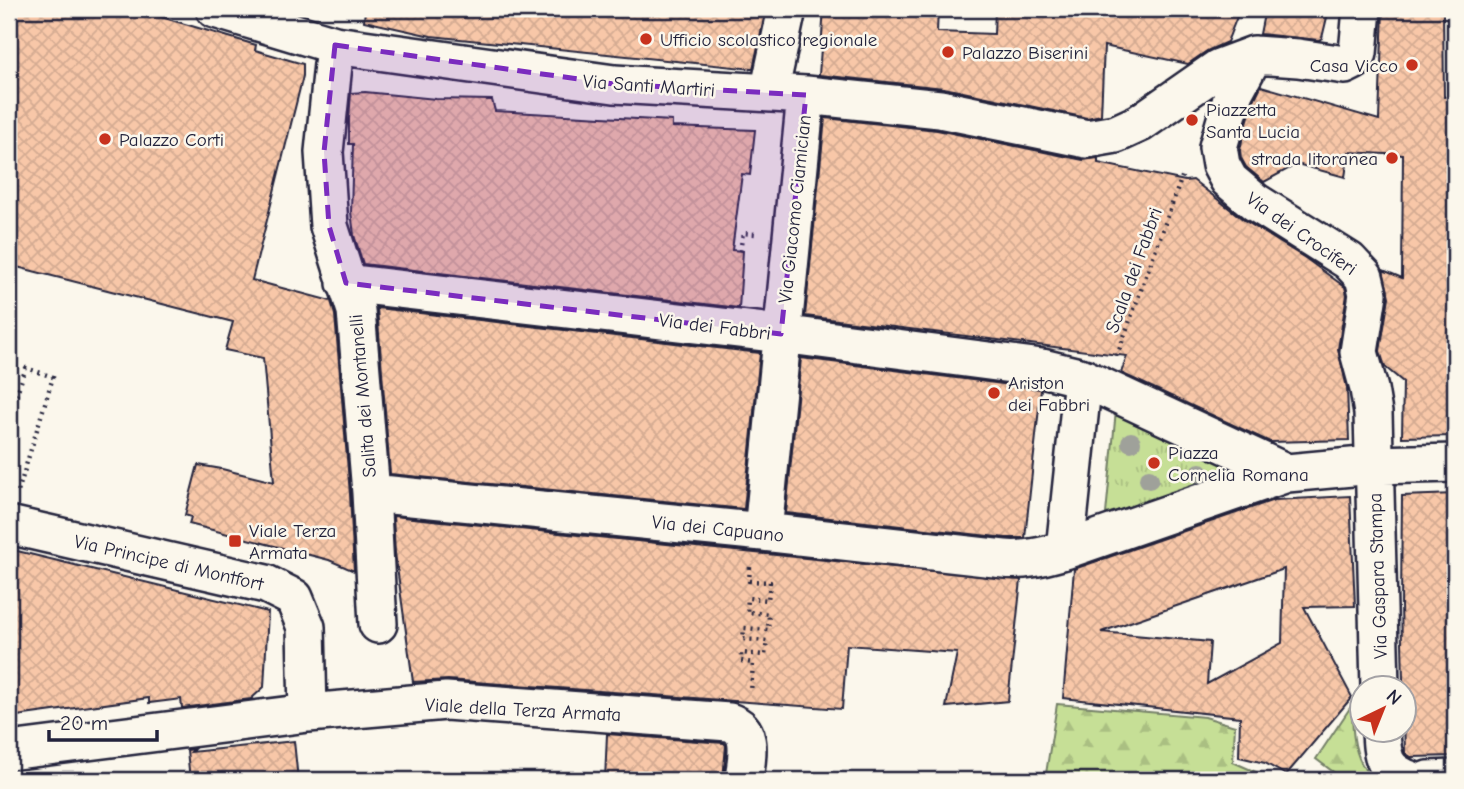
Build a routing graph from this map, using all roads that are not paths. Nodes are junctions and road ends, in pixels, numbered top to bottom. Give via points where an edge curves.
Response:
1 (215, 9) edge
2 (787, 9) edge
3 (1362, 9) edge
4 (334, 45) junction
5 (1254, 55) junction
6 (769, 93) junction
7 (806, 94) junction
8 (346, 283) junction
9 (781, 334) junction
10 (1099, 371) junction
11 (1455, 463) edge
12 (1373, 465) junction
13 (1287, 473) junction
14 (371, 493) junction
15 (12, 512) edge
16 (761, 550) junction
17 (1065, 550) junction
18 (378, 624) dead end
19 (1380, 674) edge
20 (308, 713) junction
21 (1383, 744) edge
22 (9, 751) edge
23 (1401, 775) edge
24 (1455, 779) edge
25 (744, 780) edge
26 (1428, 780) edge

1 - 4 street, Via Santi Martiri
2 - 6 street
3 - 5 street via 1358,53 1345,65
4 - 6 street, Via Santi Martiri via 614,84
4 - 8 street, Salita dei Montanelli via 324,152 329,226
5 - 7 street, Via Santi Martiri via 1219,68 1140,123 1116,134 1087,139 940,109
5 - 12 street, Via dei Crociferi via 1234,92 1218,147 1221,165 1229,180 1255,202 1349,261 1364,277 1368,294 1359,352 1373,413
6 - 7 street, Via Santi Martiri
7 - 9 street, Via Giacomo Ciamician
8 - 9 street, Via dei Fabbri
8 - 14 street, Salita dei Montanelli via 356,311
9 - 10 street, Via dei Fabbri via 1042,368
9 - 16 street, Via Giacomo Ciamician
10 - 13 street
10 - 17 street
11 - 12 street
12 - 13 street
12 - 19 street, Via Gaspara Stampa
13 - 17 street
14 - 16 street, Via dei Capuano
14 - 18 street, Salita dei Montanelli
15 - 20 street, Via Principe di Montfort via 266,584 294,598 306,626
16 - 17 street, Via dei Capuano via 1019,560
20 - 22 street, Viale della Terza Armata
20 - 25 street, Viale della Terza Armata via 446,701 729,722 747,714
21 - 23 street via 1385,760
24 - 26 street

